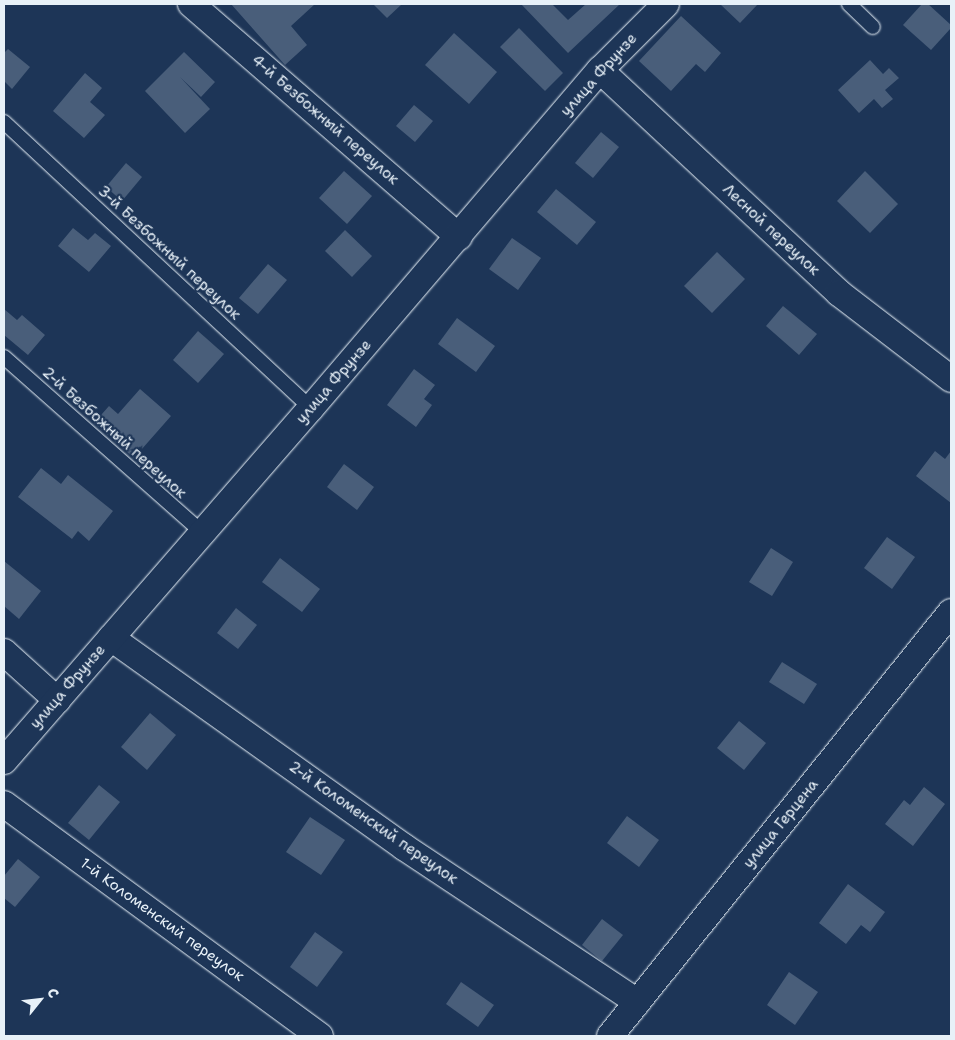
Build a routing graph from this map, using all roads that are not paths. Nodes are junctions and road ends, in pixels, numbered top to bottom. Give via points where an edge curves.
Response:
1 (191, 4) edge
2 (666, 4) edge
3 (848, 4) edge
4 (872, 26) dead end
5 (600, 70) junction
6 (4, 122) edge
7 (458, 237) junction
8 (4, 357) edge
9 (951, 379) edge
10 (312, 408) junction
11 (203, 534) junction
12 (951, 612) edge
13 (111, 638) junction
14 (4, 652) edge
15 (57, 700) junction
16 (4, 761) edge
17 (4, 804) edge
18 (637, 1002) junction
19 (320, 1036) edge
20 (610, 1036) edge

1 - 7 street, 4-й Безбожный переулок
2 - 5 street, улица Фрунзе
3 - 4 lane
5 - 7 street, улица Фрунзе
5 - 9 street, Лесной переулок via 839,293
6 - 10 lane, 3-й Безбожный переулок
7 - 10 street, улица Фрунзе
8 - 11 lane, 2-й Безбожный переулок
10 - 11 street, улица Фрунзе
11 - 13 street, улица Фрунзе
12 - 18 street, улица Герцена
13 - 15 street, улица Фрунзе
13 - 18 street, 2-й Коломенский переулок via 404,847
14 - 15 street
15 - 16 street, улица Фрунзе
17 - 19 street, 1-й Коломенский переулок
18 - 20 street, улица Герцена

